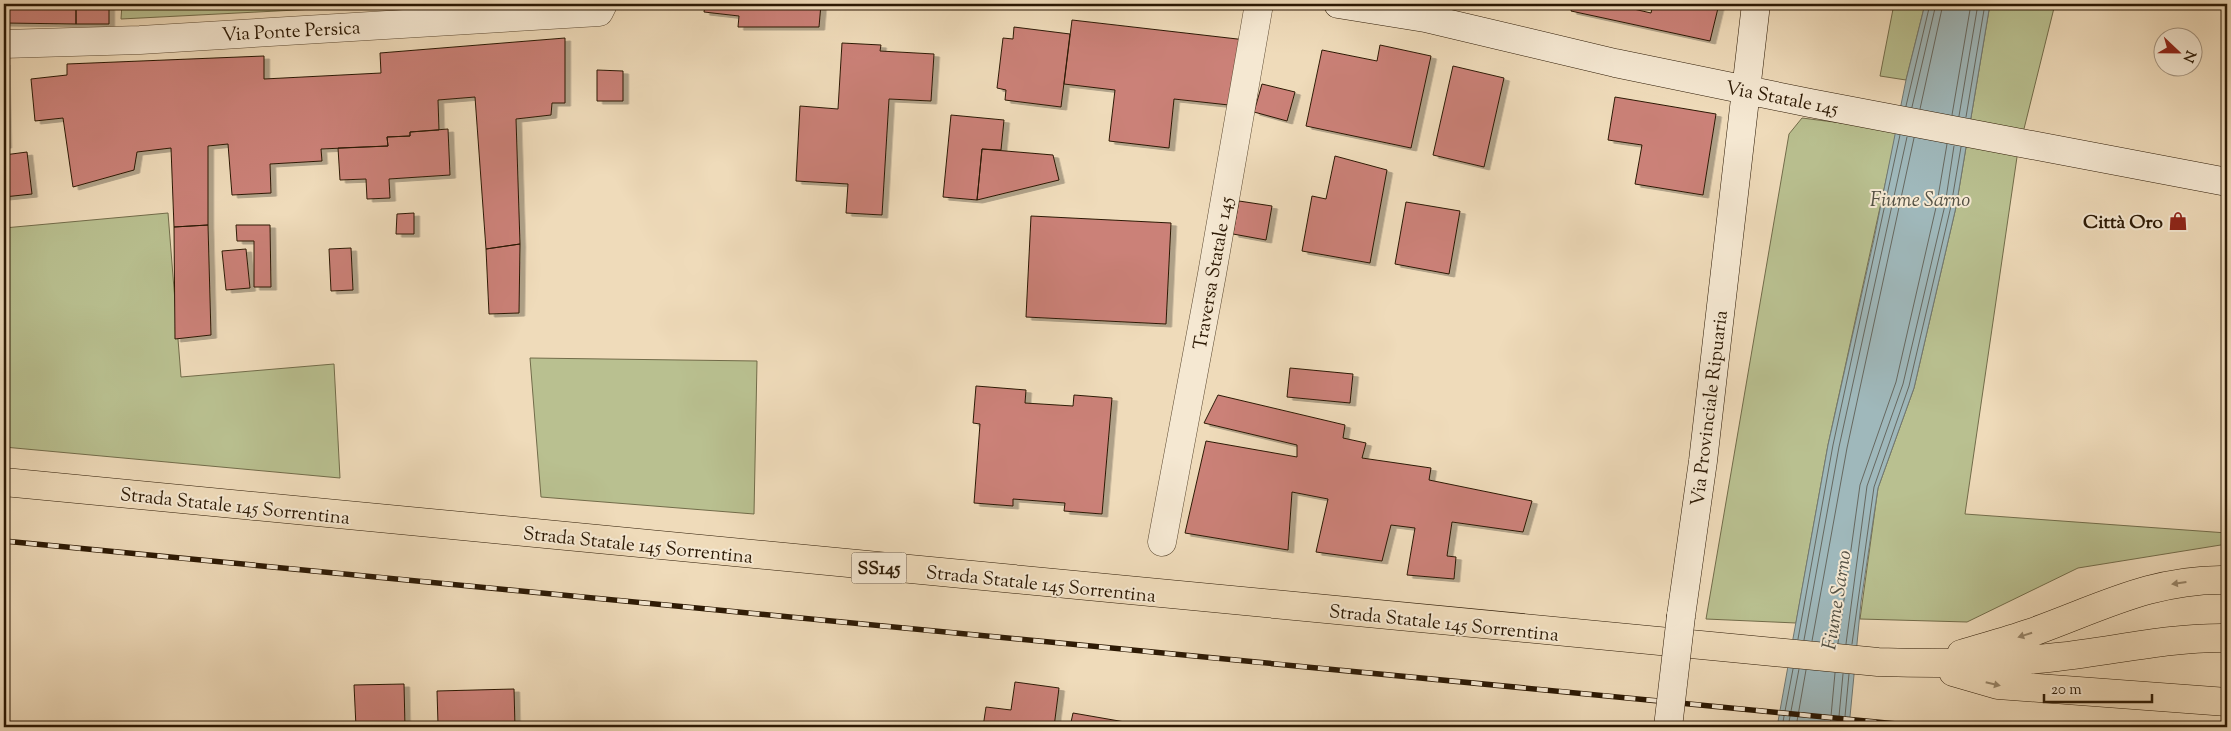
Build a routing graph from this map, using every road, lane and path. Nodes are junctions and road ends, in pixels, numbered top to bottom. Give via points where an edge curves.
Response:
1 (603, 4) edge
2 (1259, 4) edge
3 (1338, 4) edge
4 (1756, 4) edge
5 (4, 44) edge
6 (1745, 89) junction
7 (2227, 182) edge
8 (4, 482) edge
9 (1162, 542) dead end
10 (2227, 580) edge
11 (2227, 638) edge
12 (1930, 664) junction
13 (2227, 702) edge
14 (1668, 727) edge

1 - 5 main road, Via Ponte Persica via 599,12 140,40
2 - 9 main road, Traversa Statale 145
3 - 6 main road, Via Statale 145 via 1424,18
4 - 6 main road, Via Provinciale Ripuaria
6 - 7 main road, Via Statale 145
6 - 14 main road, Via Provinciale Ripuaria, bridge via 1703,461
8 - 12 highway, Strada Statale 145 Sorrentina / SS145 via 1754,652
10 -> 12 highway via 2175,583 2141,590 2029,634
11 - 12 highway, SS145 via 2170,639 2085,654 1998,663
12 -> 13 highway via 1998,685

